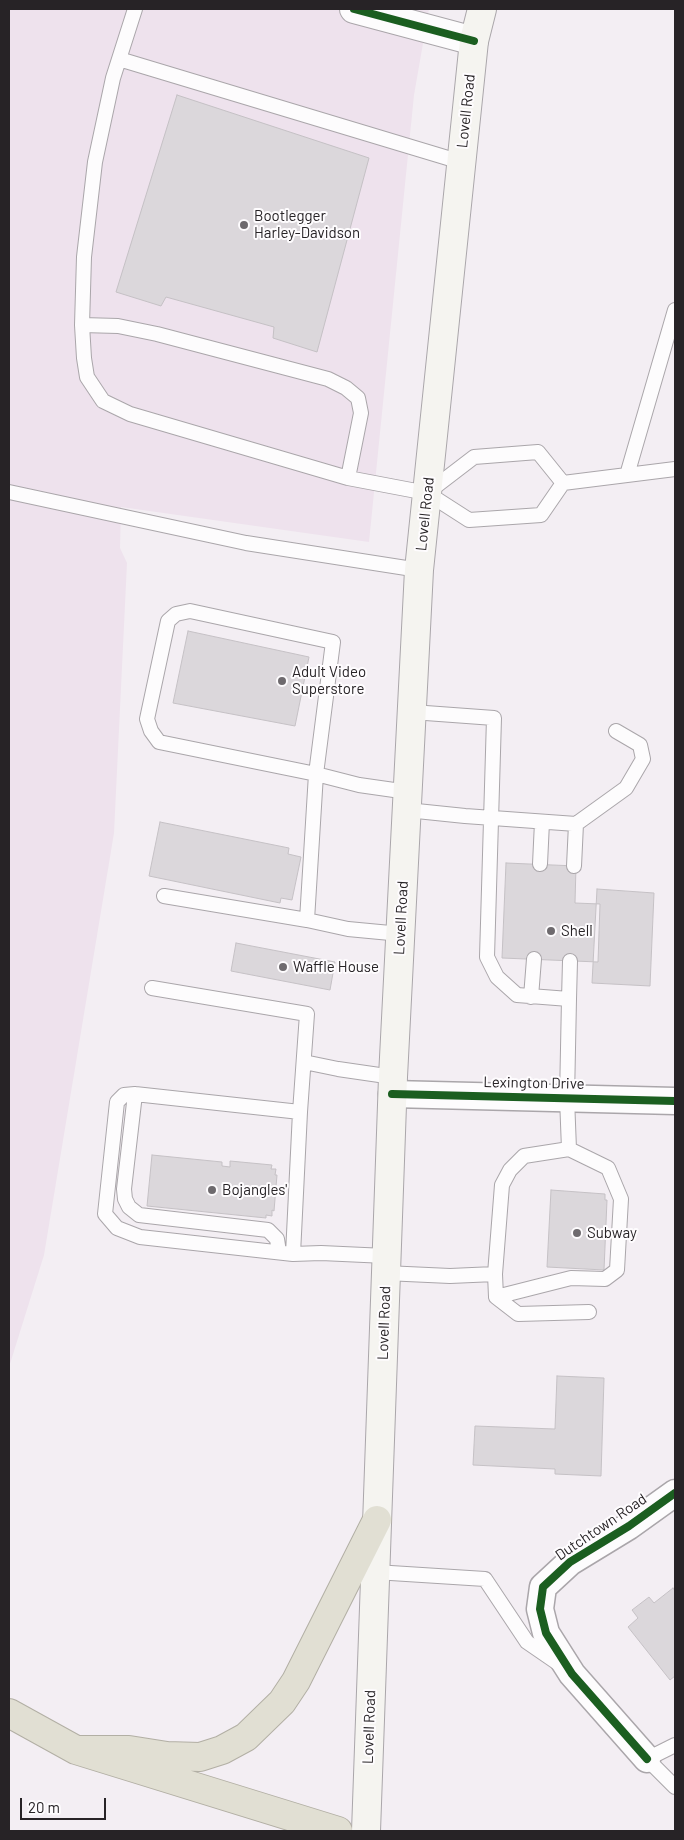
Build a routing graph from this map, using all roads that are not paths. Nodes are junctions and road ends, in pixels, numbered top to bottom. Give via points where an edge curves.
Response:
1 (135, 9) edge
2 (354, 9) edge
3 (482, 9) edge
4 (474, 41) junction
5 (120, 54) junction
6 (461, 162) junction
7 (675, 310) edge
8 (82, 325) junction
9 (675, 468) edge
10 (627, 475) junction
11 (348, 478) junction
12 (563, 483) junction
13 (9, 492) edge
14 (427, 494) junction
15 (419, 570) junction
16 (412, 712) junction
17 (616, 731) dead end
18 (316, 774) junction
19 (407, 801) junction
20 (492, 818) junction
21 (542, 822) junction
22 (576, 824) junction
23 (540, 864) dead end
24 (574, 866) dead end
25 (164, 896) dead end
26 (307, 920) junction
27 (400, 934) junction
28 (534, 959) dead end
29 (570, 961) dead end
30 (152, 988) dead end
31 (531, 997) junction
32 (569, 999) junction
33 (304, 1062) junction
34 (393, 1085) junction
35 (135, 1094) junction
36 (567, 1098) junction
37 (675, 1101) edge
38 (300, 1112) junction
39 (568, 1149) junction
40 (286, 1253) junction
41 (385, 1265) junction
42 (495, 1274) junction
43 (496, 1296) junction
44 (589, 1312) dead end
45 (675, 1493) edge
46 (377, 1520) junction
47 (375, 1572) junction
48 (572, 1674) junction
49 (9, 1713) edge
50 (675, 1745) edge
51 (76, 1750) junction
52 (648, 1759) junction
53 (675, 1788) edge
54 (338, 1831) edge
55 (366, 1831) edge

1 - 5 lane
2 - 4 street
3 - 4 main road, Lovell Road
4 - 6 main road, Lovell Road
5 - 6 lane
5 - 8 lane via 95,162 84,257
6 - 14 main road, Lovell Road
7 - 10 lane
8 - 11 lane via 87,377 103,401 130,414
8 - 11 lane via 118,326 157,334 328,380 346,388 358,398 361,412
9 - 10 lane
10 - 12 lane
11 - 14 lane
12 - 14 lane via 541,515 469,520
12 - 14 lane via 538,452 474,458
13 - 15 lane via 246,544
14 - 15 main road, Lovell Road
15 - 16 main road, Lovell Road
16 - 19 main road, Lovell Road
16 - 20 lane via 494,718
17 - 22 lane via 640,745 643,758 626,788
18 - 18 lane via 159,742 147,719 168,621 176,614 190,611 333,642
18 - 19 lane
18 - 26 lane
19 - 20 lane
19 - 27 main road, Lovell Road
20 - 21 lane
20 - 31 lane via 487,957 497,977 516,995
21 - 22 lane
21 - 23 lane
22 - 24 lane
25 - 26 lane
26 - 27 lane via 348,929
27 - 34 main road, Lovell Road
28 - 31 lane
29 - 32 lane
30 - 33 lane via 307,1014
31 - 32 lane
32 - 36 lane
33 - 34 lane
33 - 38 lane
34 - 36 street, Lexington Drive
34 - 41 main road, Lovell Road
35 - 38 lane
35 - 40 lane via 124,1189 129,1207 139,1215 268,1230
35 - 40 lane via 124,1095 117,1102 105,1214 117,1228 140,1238
36 - 37 street, Lexington Drive
36 - 39 lane
38 - 40 lane
39 - 42 lane via 524,1156 510,1170 502,1185
39 - 43 lane via 608,1168 621,1199 617,1270 605,1279 570,1278
40 - 41 lane via 321,1253
41 - 42 lane via 450,1276
41 - 46 main road, Lovell Road
42 - 43 lane
43 - 44 lane via 518,1314
45 - 48 street, Dutchtown Road via 630,1526 570,1562 543,1587 540,1609 546,1633
46 - 47 main road, Lovell Road
46 - 51 highway via 296,1681 282,1702 246,1737 200,1757 129,1750
47 - 48 lane via 485,1579 527,1642
47 - 55 main road, Lovell Road
48 - 52 street, Dutchtown Road
49 - 51 highway
50 - 52 lane
51 - 54 highway
52 - 53 lane

